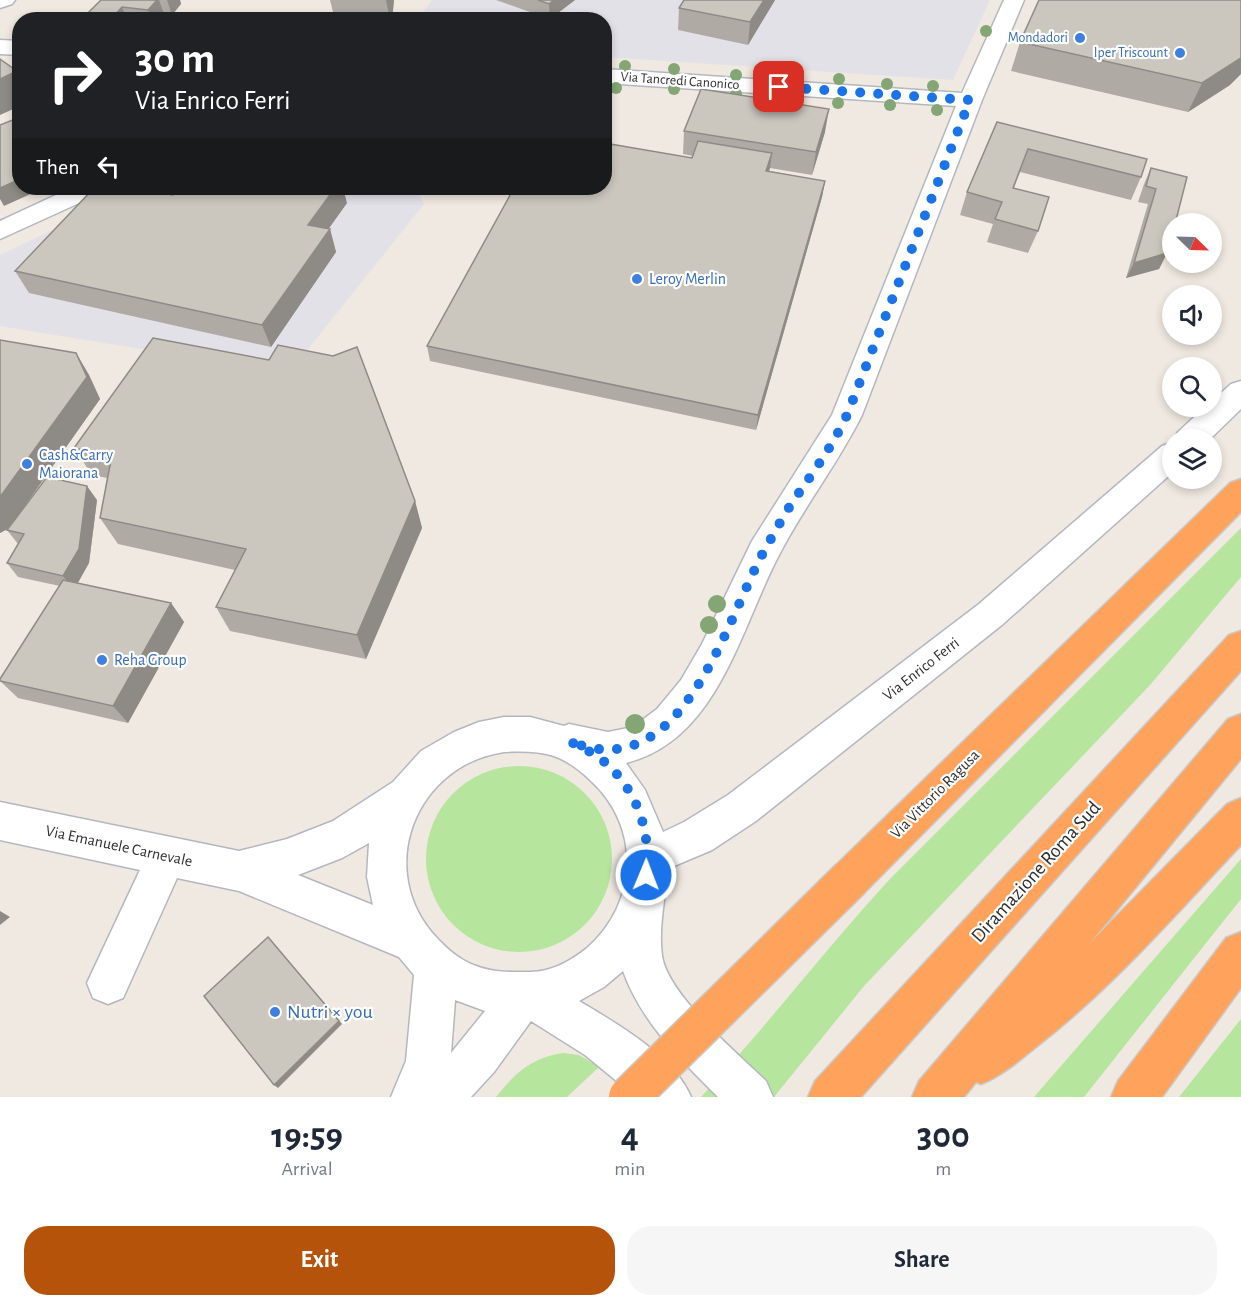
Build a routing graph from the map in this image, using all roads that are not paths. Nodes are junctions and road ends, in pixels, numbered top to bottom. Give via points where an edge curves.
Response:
1 (5, 0) edge
2 (1014, 0) edge
3 (0, 2) edge
4 (612, 77) edge
5 (970, 100) junction
6 (75, 195) edge
7 (0, 231) edge
8 (1241, 392) edge
9 (1201, 429) edge
10 (1162, 464) edge
11 (1241, 492) edge
12 (1241, 637) edge
13 (1241, 646) edge
14 (1212, 677) junction
15 (1241, 731) edge
16 (569, 741) junction
17 (411, 792) junction
18 (1241, 817) edge
19 (0, 821) edge
20 (167, 856) junction
21 (239, 871) junction
22 (646, 875) junction
23 (405, 939) junction
24 (1241, 953) edge
25 (436, 972) junction
26 (108, 983) dead end
27 (525, 993) junction
28 (414, 1097) edge
29 (441, 1097) edge
30 (629, 1097) edge
31 (668, 1097) edge
32 (750, 1097) edge
33 (831, 1097) edge
34 (936, 1097) edge
35 (1134, 1097) edge

1 - 3 street
2 - 5 street
4 - 5 street, Via Tancredi Canonico
5 - 16 street via 847,415 822,462 794,499 767,546 694,692 677,717 644,741 606,750 588,749
6 - 7 street
8 - 9 street
10 - 22 street, Via Enrico Ferri via 991,614 742,808
11 - 30 highway, Via Vittorio Ragusa, bridge
12 - 14 highway
13 - 14 highway, Diramazione Roma Sud
14 - 33 highway, Diramazione Roma Sud
15 - 34 highway
16 - 17 street via 538,734 478,741 430,771
16 - 22 street via 601,759 627,785 643,819
17 - 21 street, Via Emanuele Carnevale via 325,848
17 - 23 street via 393,827 385,864 389,903
18 - 34 highway via 1056,1004
19 - 20 street, Via Emanuele Carnevale
20 - 21 street, Via Emanuele Carnevale
20 - 26 street
21 - 23 street, Via Emanuele Carnevale
22 - 27 street via 628,929 600,960 565,983
22 - 32 street via 640,941 645,972 672,1016
23 - 25 street
24 - 35 highway
25 - 27 street via 478,991
25 - 28 street via 429,1052
27 - 29 street via 478,1056
27 - 31 street via 621,1053

